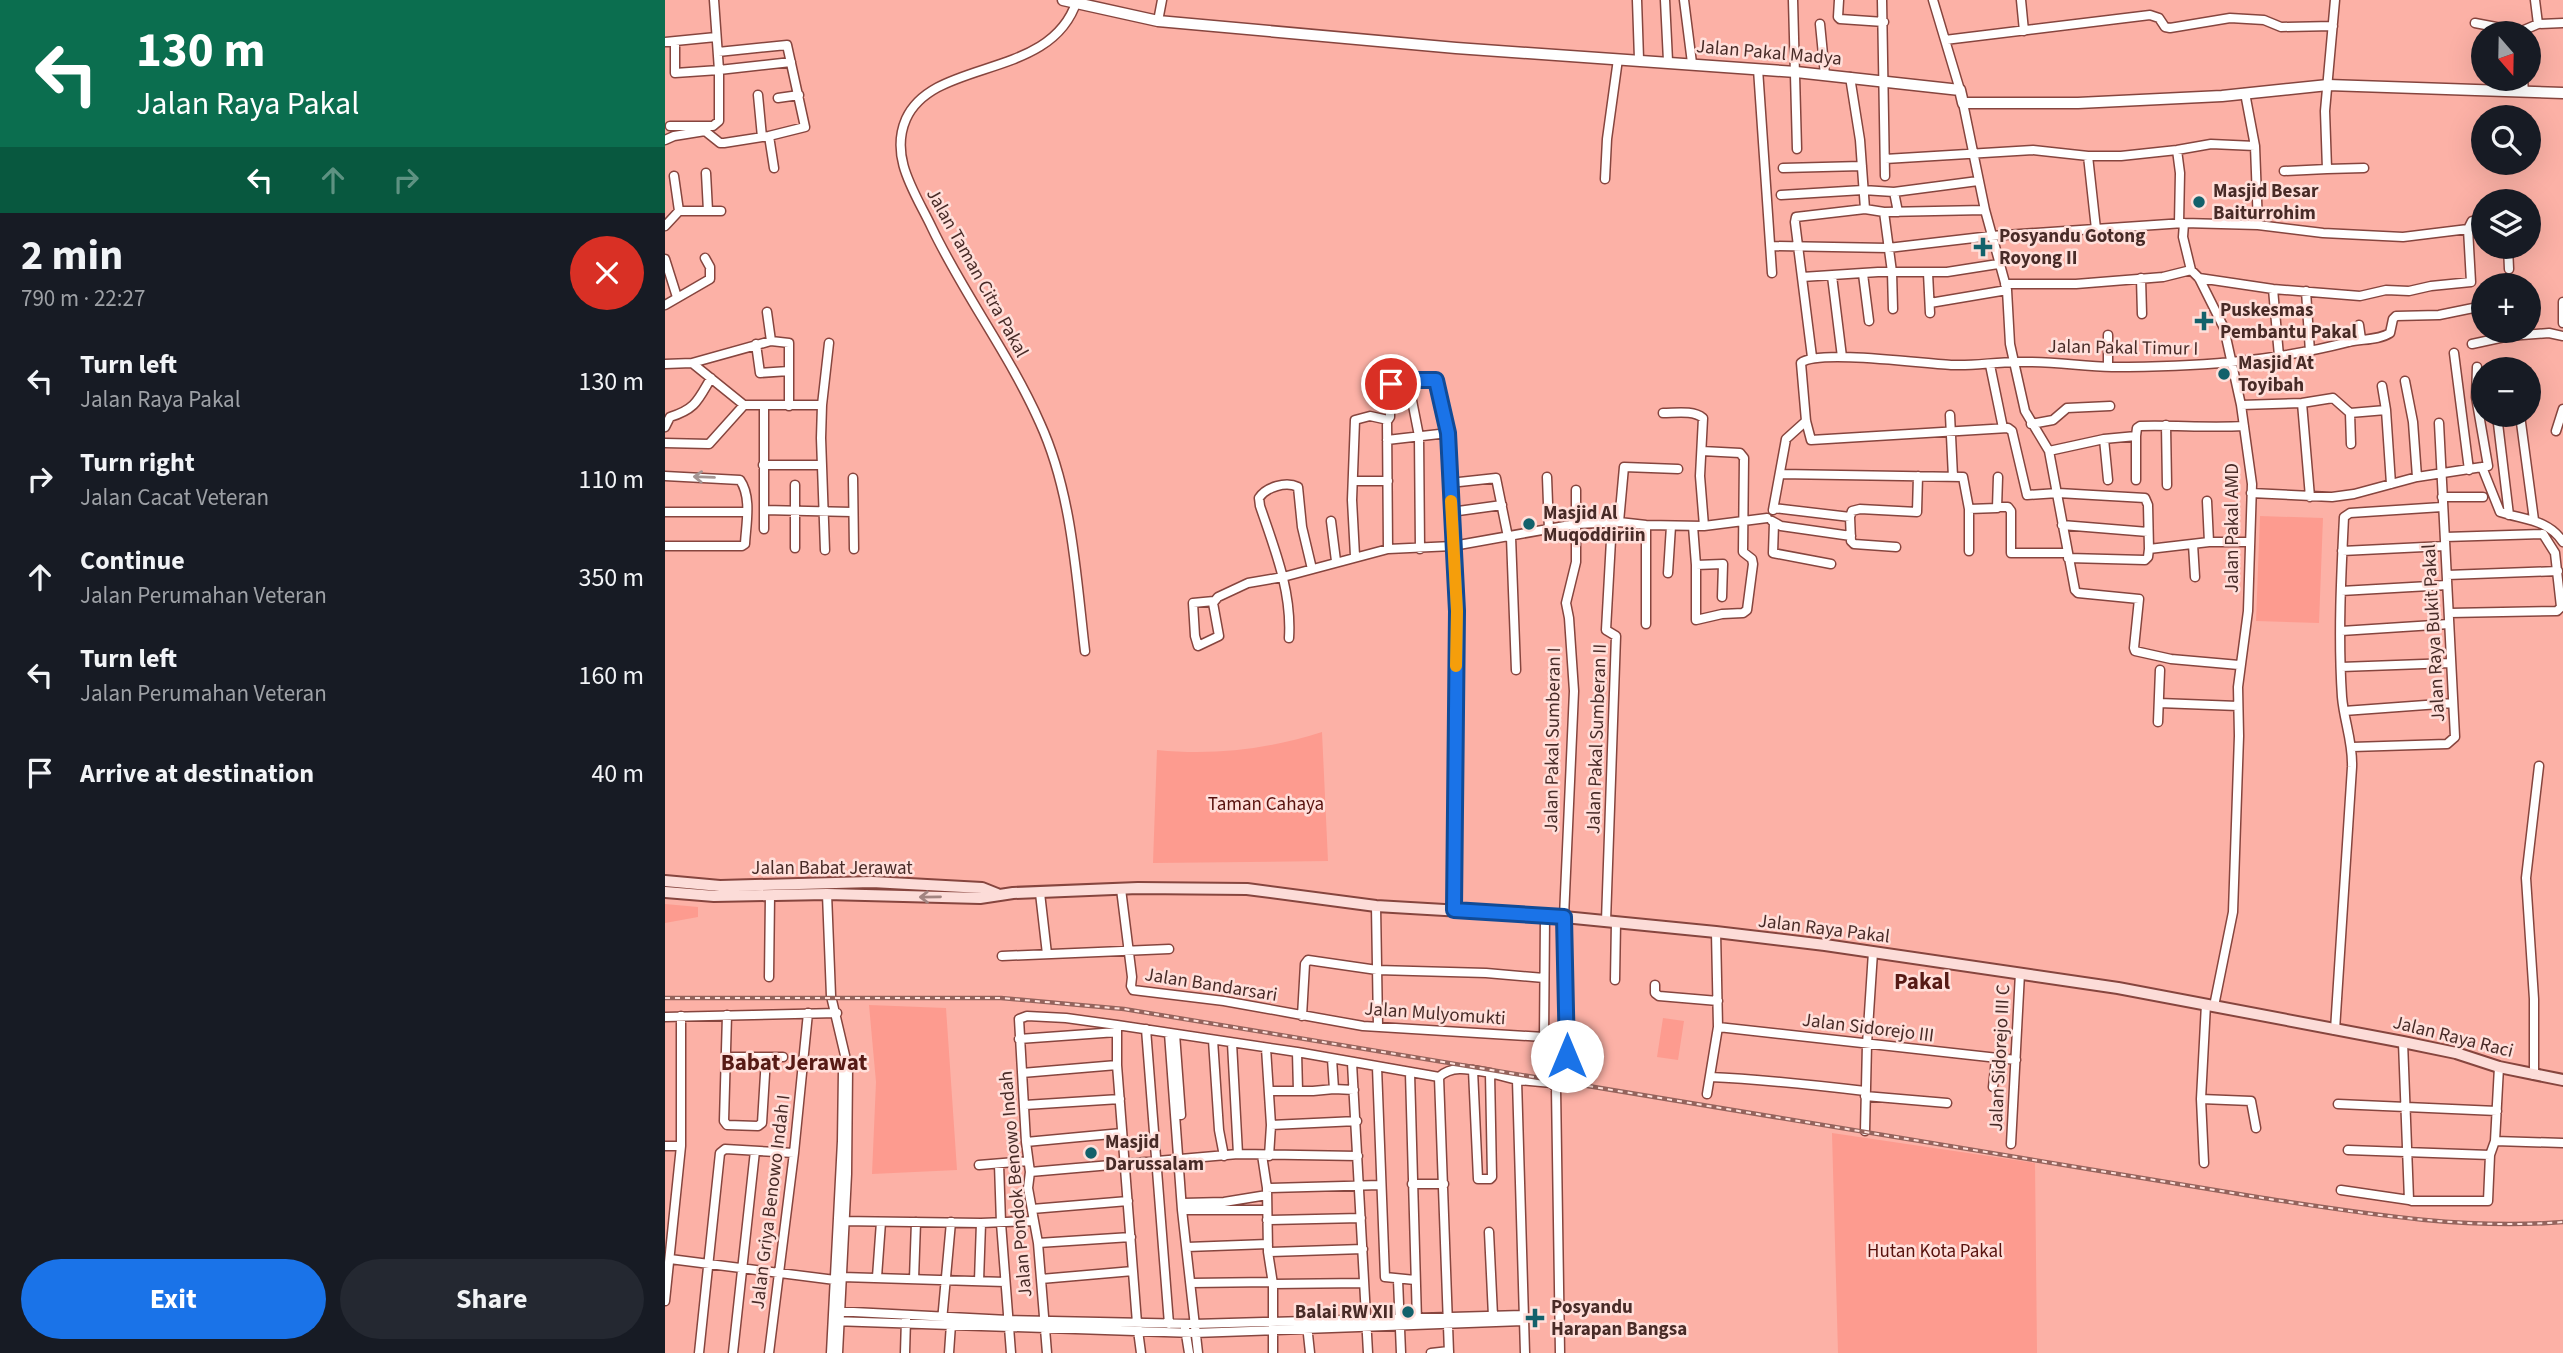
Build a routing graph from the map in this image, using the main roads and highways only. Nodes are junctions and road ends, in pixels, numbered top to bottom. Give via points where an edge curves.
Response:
1 (665, 881) edge
2 (665, 892) edge
3 (997, 894) junction
4 (1304, 896) joint
5 (2335, 1030) joint
6 (2563, 1080) edge

1 - 3 main road, Jalan Babat Jerawat via 720,886 884,883 982,888
3 -> 2 main road, Jalan Babat Jerawat via 919,898
3 - 4 main road, Jalan Babat Jerawat via 1247,889
4 - 5 main road, Jalan Raya Pakal via 1376,906 1454,901 1545,917 1565,913 1873,952 2210,1005
5 - 6 main road, Jalan Raya Raci

